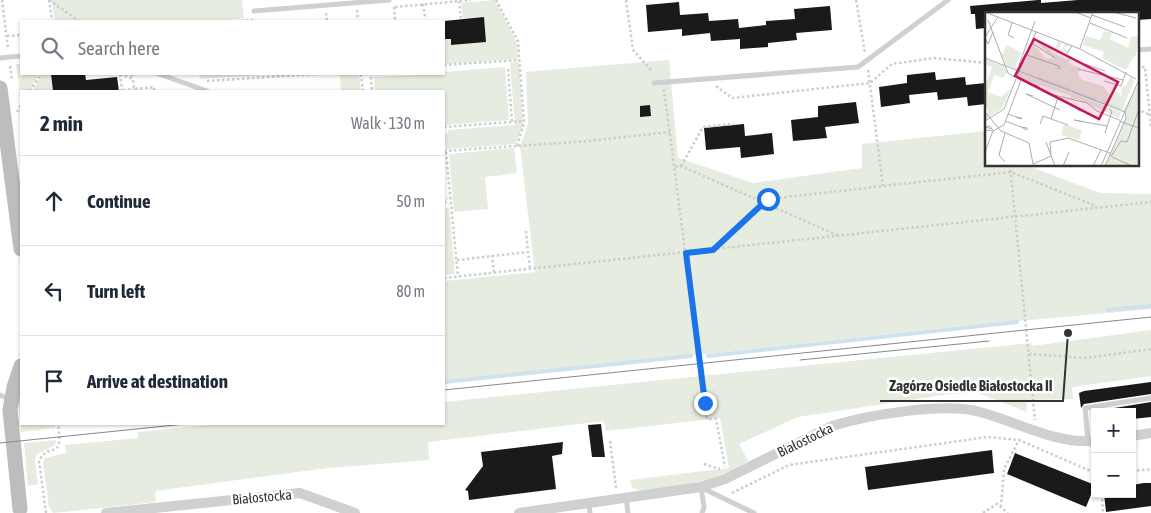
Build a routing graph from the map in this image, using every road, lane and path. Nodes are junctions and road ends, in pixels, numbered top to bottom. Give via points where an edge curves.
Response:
1 (2, 0) edge
2 (49, 0) edge
3 (389, 0) edge
4 (496, 0) edge
5 (626, 0) edge
6 (856, 0) edge
7 (948, 0) edge
8 (459, 1) edge
9 (423, 4) dead end
10 (394, 7) dead end
11 (357, 10) dead end
12 (254, 11) dead end
13 (326, 13) dead end
14 (425, 17) dead end
15 (52, 20) edge
16 (78, 20) edge
17 (327, 20) edge
18 (358, 20) edge
19 (395, 20) dead end
20 (461, 20) dead end
21 (20, 35) edge
22 (6, 36) junction
23 (8, 47) dead end
24 (1151, 49) edge
25 (1138, 50) edge
26 (20, 56) edge
27 (0, 58) edge
28 (520, 60) junction
29 (867, 61) junction
30 (985, 63) edge
31 (445, 65) edge
32 (1138, 68) edge
33 (508, 69) dead end
34 (652, 71) dead end
35 (40, 75) edge
36 (120, 75) edge
37 (123, 75) edge
38 (132, 75) edge
39 (162, 75) edge
40 (278, 75) edge
41 (361, 75) edge
42 (371, 77) dead end
43 (133, 79) junction
44 (707, 79) junction
45 (198, 81) dead end
46 (654, 83) dead end
47 (664, 83) junction
48 (870, 84) junction
49 (0, 88) edge
50 (134, 88) junction
51 (31, 90) edge
52 (120, 90) edge
53 (125, 90) edge
54 (154, 90) edge
55 (204, 90) edge
56 (363, 90) edge
57 (372, 90) edge
58 (20, 107) edge
59 (1138, 109) edge
60 (16, 113) dead end
61 (1150, 115) edge
62 (524, 121) junction
63 (512, 122) junction
64 (734, 124) dead end
65 (1151, 126) edge
66 (445, 127) edge
67 (670, 132) junction
68 (517, 147) junction
69 (445, 151) edge
70 (445, 159) edge
71 (681, 166) junction
72 (1010, 166) edge
73 (675, 167) junction
74 (1011, 172) junction
75 (882, 186) junction
76 (448, 199) dead end
77 (445, 202) edge
78 (763, 202) junction
79 (1151, 202) edge
80 (1096, 209) junction
81 (19, 216) edge
82 (1016, 217) junction
83 (20, 232) edge
84 (526, 232) dead end
85 (840, 236) junction
86 (713, 250) junction
87 (528, 252) junction
88 (686, 253) junction
89 (492, 256) junction
90 (457, 260) junction
91 (530, 269) junction
92 (494, 272) junction
93 (458, 277) junction
94 (445, 278) edge
95 (1151, 349) edge
96 (1029, 354) junction
97 (20, 368) edge
98 (6, 397) edge
99 (1151, 398) edge
100 (58, 425) edge
101 (1032, 430) junction
102 (1151, 433) edge
103 (1136, 435) edge
104 (1019, 440) junction
105 (610, 441) dead end
106 (1091, 441) edge
107 (60, 442) junction
108 (65, 442) dead end
109 (704, 464) dead end
110 (1151, 469) edge
111 (1091, 471) edge
112 (1136, 471) edge
113 (701, 488) junction
114 (722, 498) junction
115 (1102, 498) edge
116 (622, 499) junction
117 (1001, 507) junction
118 (590, 508) edge
119 (554, 511) edge
120 (20, 512) edge
121 (46, 513) edge
122 (106, 513) edge
123 (355, 513) edge
124 (518, 513) edge
125 (628, 513) edge
126 (702, 513) edge
127 (754, 513) edge
128 (983, 513) edge
129 (1008, 513) edge
130 (1103, 513) edge

1 - 22 path
2 - 15 path
2 - 16 path
3 - 12 lane
4 - 28 path via 518,41
5 - 34 path via 633,50
6 - 29 path
7 - 29 lane
8 - 20 path
9 - 14 path
10 - 19 path
11 - 18 path
13 - 17 path
21 - 22 path
22 - 23 path
24 - 25 lane
26 - 27 lane
28 - 31 path
28 - 62 path
29 - 44 lane via 858,67
29 - 48 path
30 - 48 path via 934,58 892,64
32 - 61 path via 1145,67
33 - 63 path
35 - 51 path
36 - 52 path
37 - 43 path
38 - 43 path
39 - 55 lane
40 - 45 path
41 - 56 path
42 - 57 path
43 - 50 path
44 - 47 lane
44 - 48 path via 732,98
46 - 47 lane
47 - 67 path
48 - 75 path
49 - 81 street
50 - 53 path
50 - 54 path via 154,87
58 - 60 path
59 - 61 path
61 - 65 path
62 - 63 path
62 - 68 path
63 - 66 path
64 - 71 path via 703,127
67 - 68 path
67 - 73 path
68 - 69 path
70 - 90 path
71 - 73 path
71 - 78 path
72 - 74 path
73 - 88 path
74 - 75 path
74 - 80 path via 1096,206
74 - 82 path
75 - 78 path
76 - 77 path
78 - 85 path
78 - 86 path
79 - 80 path
80 - 82 path
81 - 83 street
82 - 85 path
82 - 96 path
84 - 87 path
85 - 86 path
86 - 88 path
87 - 89 path
87 - 91 path
88 - 91 path
88 - 109 path via 707,419 716,419 725,470
89 - 90 path
89 - 92 path
90 - 93 path
91 - 92 path
92 - 93 path
93 - 94 path
95 - 96 path via 1086,358
96 - 101 path via 1036,417
97 - 98 street
98 - 120 street
99 - 106 lane via 1085,408
100 - 107 path
101 - 106 street, Białostocka via 1055,437
101 - 113 street, Białostocka via 960,408 848,421
102 - 103 street
104 - 111 path
104 - 114 path via 988,437 788,465
104 - 117 path via 1004,470
105 - 116 path
107 - 108 path
107 - 121 path via 58,449 44,454 39,461
110 - 112 path
113 - 114 lane
113 - 116 street, Białostocka
113 - 126 lane
114 - 127 lane
115 - 130 path
116 - 118 street, Białostocka
116 - 125 lane
117 - 128 path via 997,504
117 - 129 path
118 - 119 street, Białostocka
119 - 124 street, Białostocka
122 - 123 street, Białostocka via 300,493

